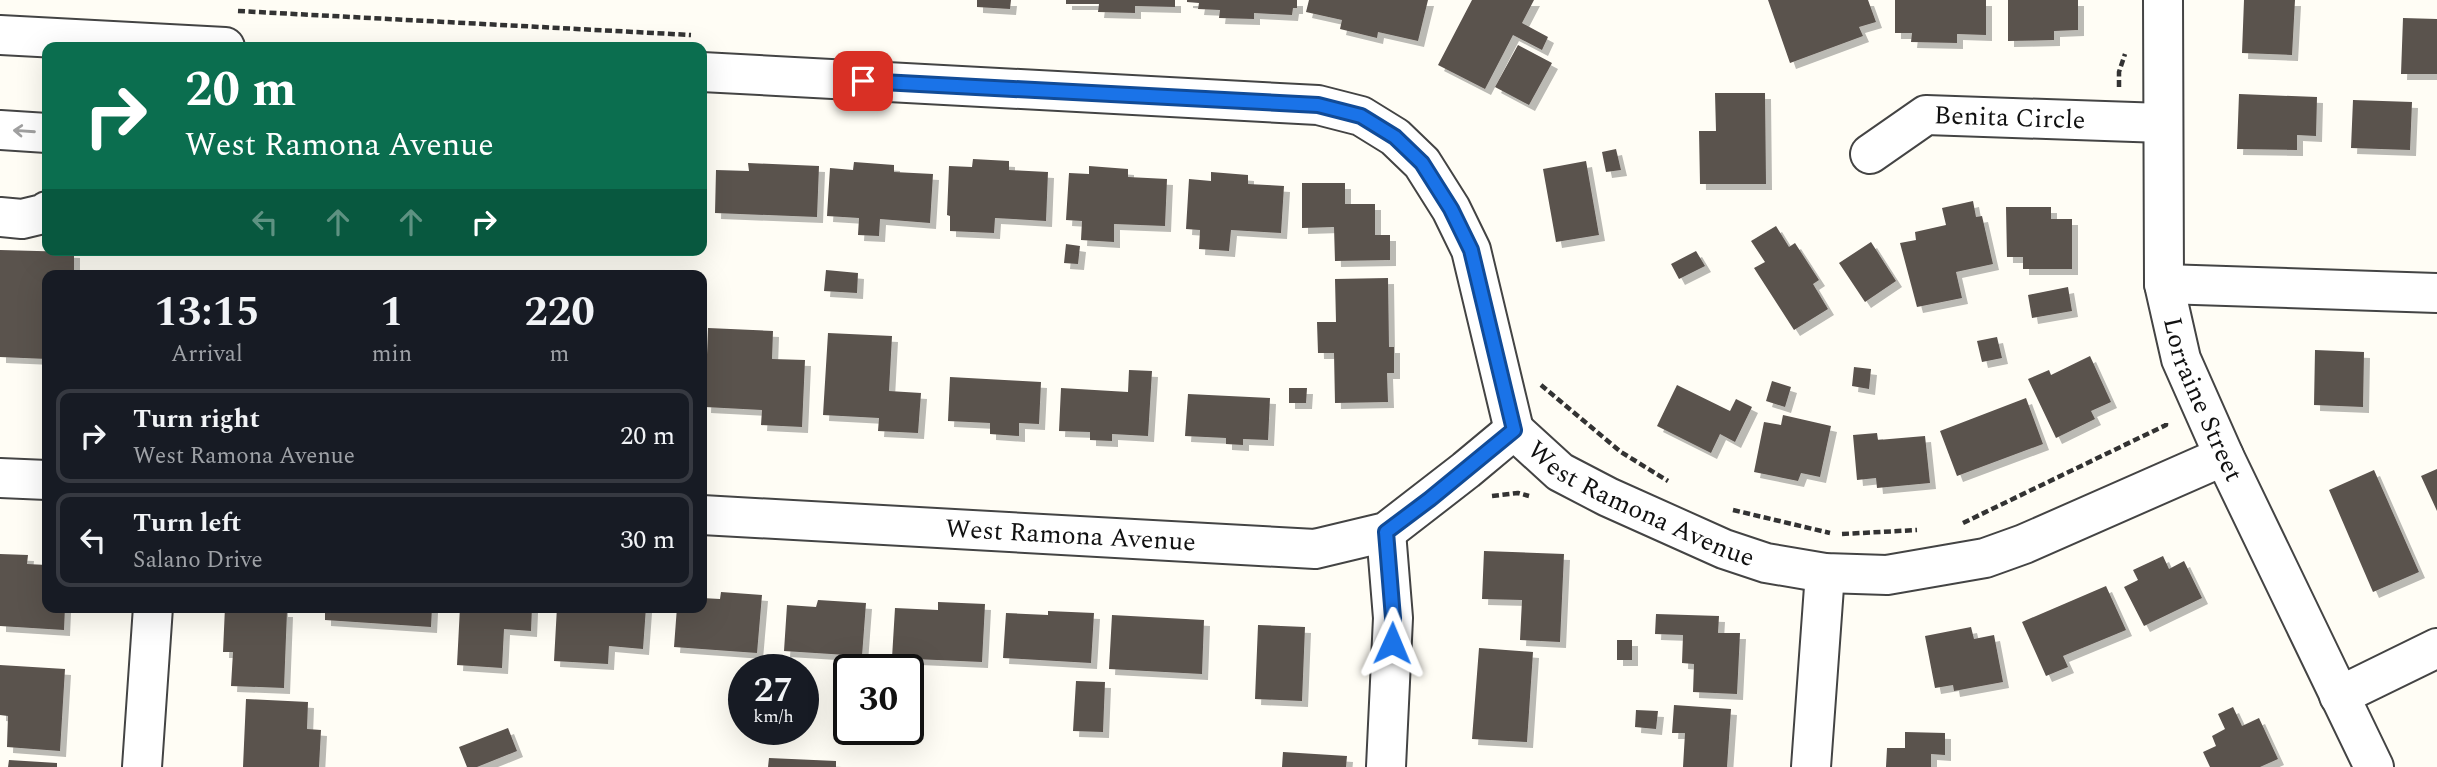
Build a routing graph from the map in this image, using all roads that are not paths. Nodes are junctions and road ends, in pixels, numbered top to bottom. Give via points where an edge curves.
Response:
1 (2163, 0) edge
2 (228, 29) edge
3 (0, 35) edge
4 (51, 42) edge
5 (70, 42) edge
6 (707, 54) edge
7 (2163, 123) junction
8 (0, 130) edge
9 (42, 133) edge
10 (1870, 154) dead end
11 (2164, 284) junction
12 (2437, 293) edge
13 (1514, 430) junction
14 (2224, 456) junction
15 (0, 478) edge
16 (42, 480) edge
17 (707, 515) edge
18 (1386, 532) junction
19 (1825, 573) junction
20 (153, 613) edge
21 (2437, 648) edge
22 (2339, 696) junction
23 (142, 767) edge
24 (1386, 767) edge
25 (1811, 767) edge
26 (2374, 767) edge

1 - 7 street, Lorraine Street
2 - 5 street
3 - 4 street
6 - 13 street via 1318,105 1361,116 1395,137 1422,163 1471,250
7 - 10 street, Benita Circle via 1926,115
7 - 11 street, Lorraine Street
9 -> 8 street
11 - 12 street
11 - 14 street, Lorraine Street via 2181,359
13 - 18 street, West Ramona Avenue
13 - 19 street, West Ramona Avenue via 1560,472 1608,497 1724,549 1766,563
14 - 19 street, West Ramona Avenue via 1985,558 1887,575
14 - 22 street, Lorraine Street
15 - 16 street
17 - 18 street, West Ramona Avenue via 1315,550
18 - 24 street via 1393,618
19 - 25 street
20 - 23 street
21 - 22 street
22 - 26 street, Lorraine Street

